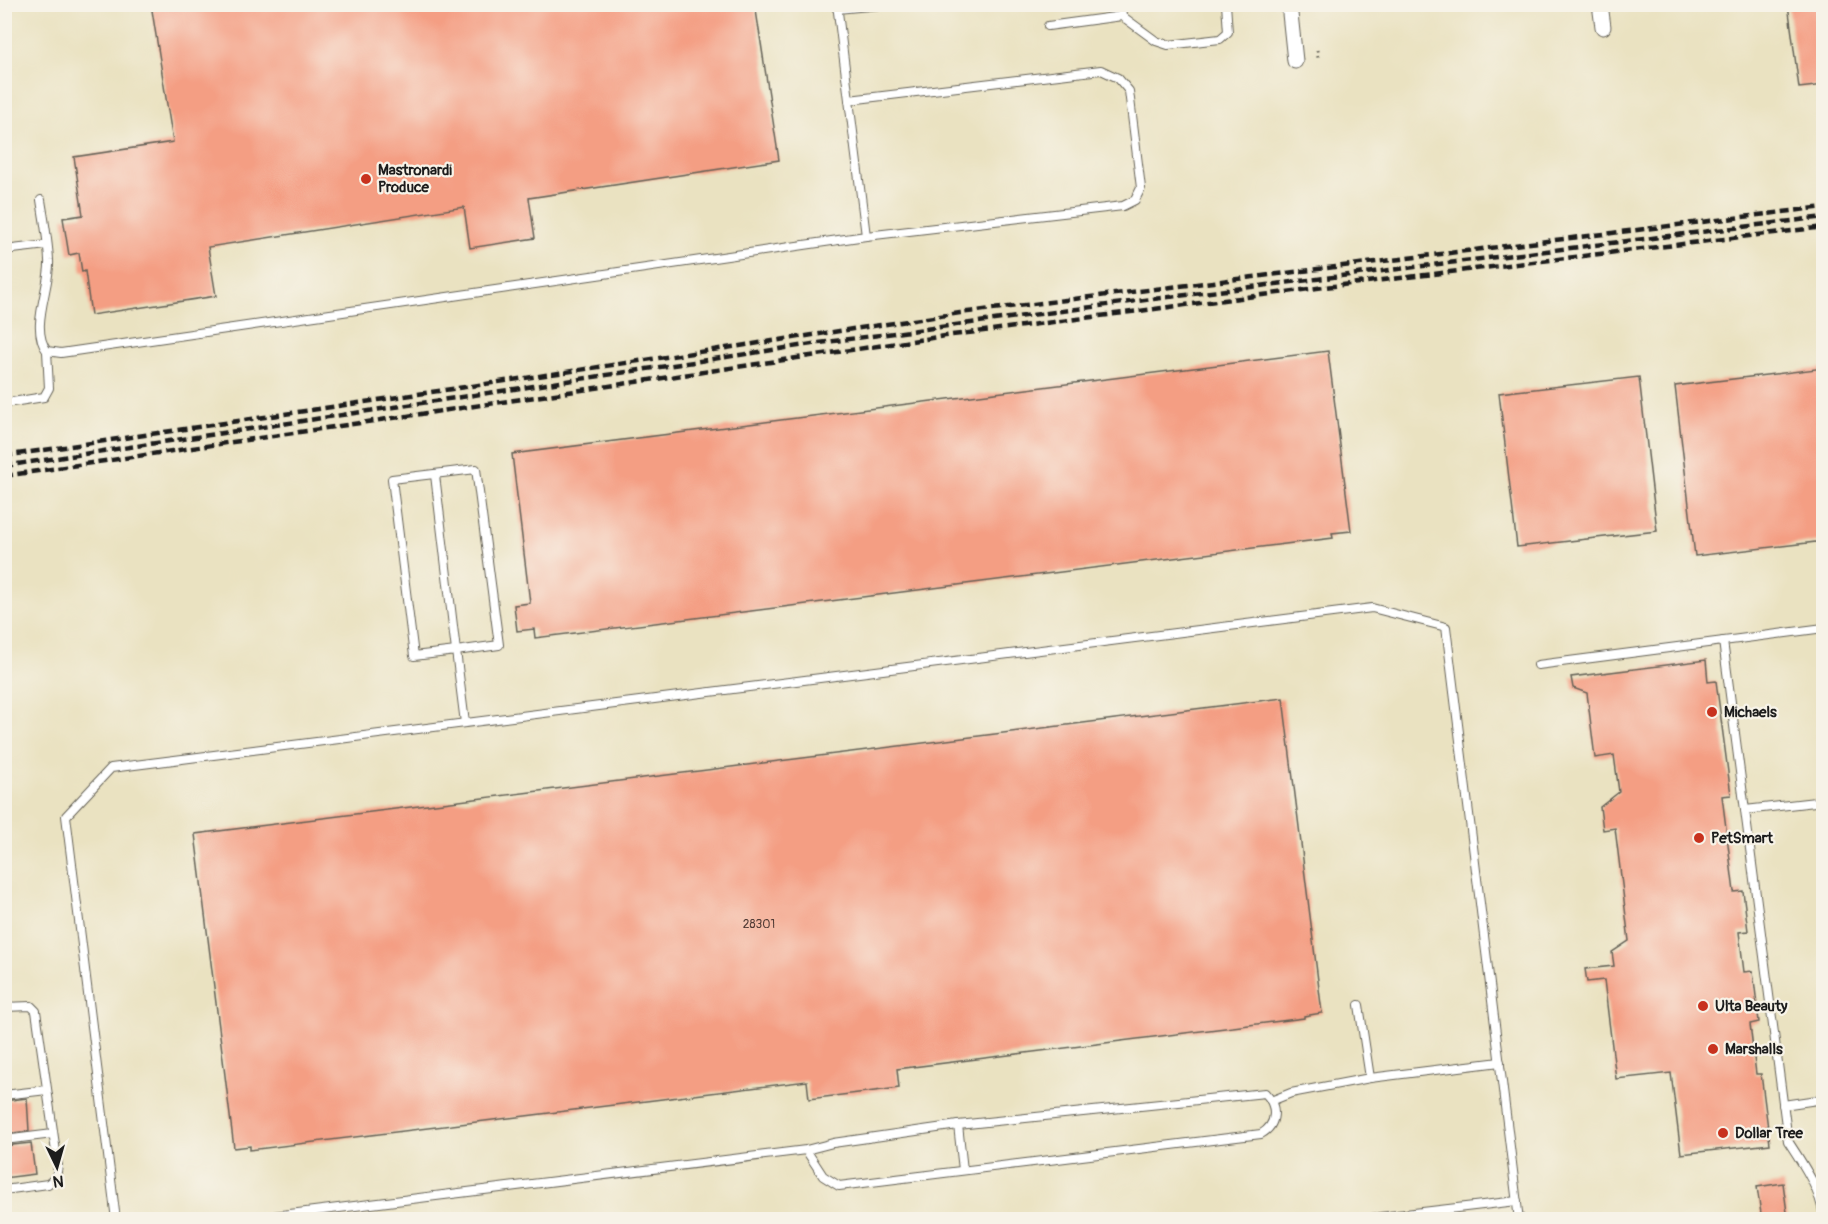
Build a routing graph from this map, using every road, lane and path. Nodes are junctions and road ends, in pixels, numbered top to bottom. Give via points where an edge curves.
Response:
1 (891, 4) edge
2 (1121, 4) edge
3 (1226, 4) edge
4 (1289, 4) edge
5 (1600, 4) edge
6 (837, 7) edge
7 (1122, 16) junction
8 (1048, 26) dead end
9 (1603, 27) dead end
10 (1317, 50) dead end
11 (1318, 58) dead end
12 (1295, 61) dead end
13 (849, 100) junction
14 (41, 200) dead end
15 (866, 236) junction
16 (47, 245) junction
17 (4, 250) edge
18 (47, 351) junction
19 (4, 399) edge
20 (435, 474) junction
21 (1824, 628) edge
22 (1723, 641) junction
23 (456, 651) junction
24 (1538, 665) dead end
25 (465, 723) junction
26 (1824, 801) edge
27 (1745, 810) junction
28 (1359, 1005) dead end
29 (4, 1008) edge
30 (1500, 1062) junction
31 (1370, 1078) junction
32 (47, 1090) junction
33 (4, 1095) edge
34 (1824, 1100) edge
35 (1271, 1101) junction
36 (1783, 1104) junction
37 (958, 1125) junction
38 (53, 1134) junction
39 (4, 1140) edge
40 (806, 1150) junction
41 (963, 1170) junction
42 (4, 1190) edge
43 (1517, 1201) junction
44 (1424, 1216) edge
45 (1824, 1217) edge
46 (116, 1220) edge
47 (242, 1220) edge
48 (1354, 1220) edge
49 (1519, 1220) edge

1 - 6 lane
2 - 7 lane
3 - 7 lane via 1228,32 1220,39 1168,45
4 - 12 street
5 - 9 street
6 - 13 lane
7 - 8 lane
10 - 11 path
13 - 15 lane
13 - 15 lane via 1101,70 1118,78 1130,91 1141,188 1135,200 1124,206
14 - 16 lane
15 - 18 lane via 61,353
16 - 17 lane
16 - 18 lane via 50,262 41,332
18 - 19 lane via 45,397 6,403
20 - 23 lane
20 - 23 lane via 476,469 499,645
20 - 23 lane via 392,479 414,656
21 - 22 lane
22 - 24 lane
22 - 27 lane
23 - 25 lane
25 - 30 lane via 1371,608 1446,627
25 - 46 lane via 111,768 66,816
26 - 27 lane
27 - 36 lane
28 - 31 lane
29 - 32 lane via 31,1006 36,1011
30 - 31 lane
30 - 43 lane
31 - 35 lane via 1291,1093
32 - 33 lane
32 - 38 lane
34 - 36 lane
35 - 37 lane via 1265,1093
35 - 41 lane via 1274,1116 1270,1129 1261,1134
36 - 45 lane via 1788,1141 1808,1174
37 - 40 lane
37 - 41 lane
38 - 39 lane
38 - 42 lane via 56,1176 48,1184
40 - 41 lane via 823,1176 839,1186
40 - 47 lane
43 - 44 lane
43 - 49 lane
44 - 48 lane

